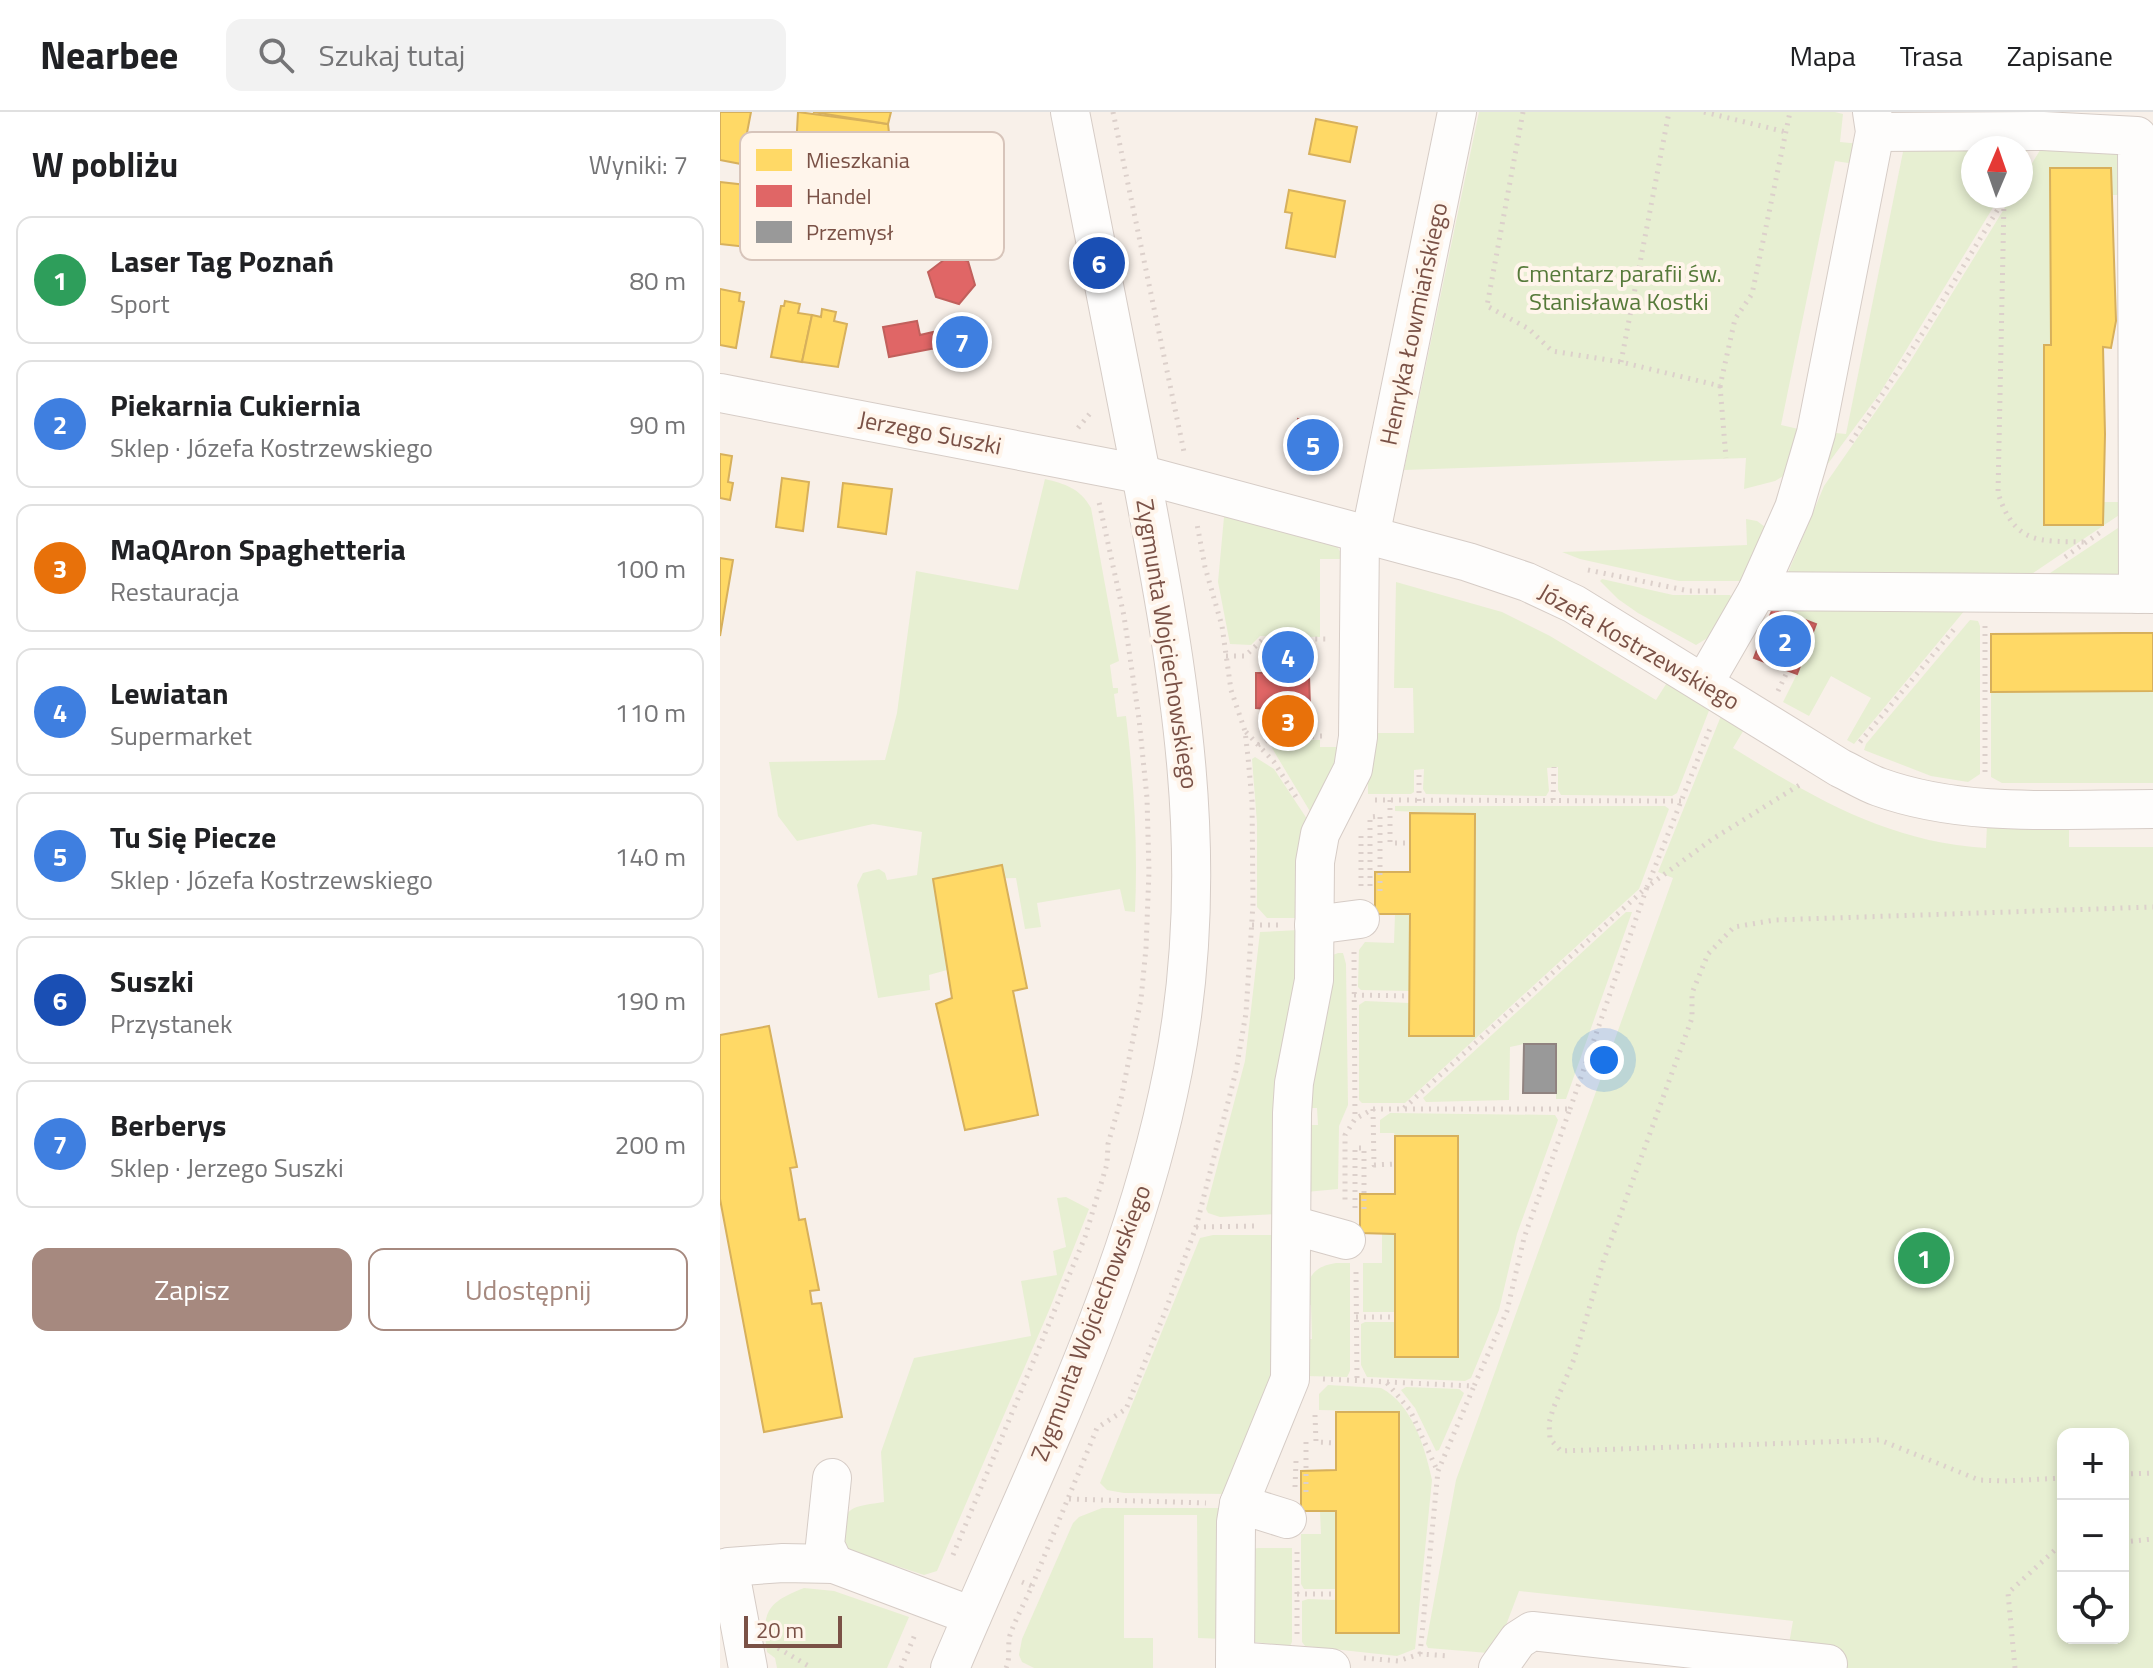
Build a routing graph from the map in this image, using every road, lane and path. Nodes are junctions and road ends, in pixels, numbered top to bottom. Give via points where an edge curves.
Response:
1 (1070, 112) edge
2 (1113, 112) edge
3 (1457, 112) edge
4 (1523, 112) edge
5 (1669, 112) edge
6 (1704, 112) edge
7 (1790, 112) edge
8 (1874, 122) edge
9 (1990, 122) edge
10 (1786, 132) junction
11 (2145, 136) edge
12 (1999, 208) edge
13 (2005, 208) edge
14 (1621, 362) junction
15 (1720, 386) junction
16 (720, 393) edge
17 (1093, 403) dead end
18 (1071, 432) dead end
19 (1847, 448) dead end
20 (1726, 458) dead end
21 (1140, 474) junction
22 (1189, 476) junction
23 (2139, 506) junction
24 (1365, 536) junction
25 (2087, 542) junction
26 (2062, 559) dead end
27 (1117, 585) dead end
28 (1757, 591) junction
29 (1985, 593) junction
30 (2146, 594) edge
31 (1359, 638) junction
32 (1226, 656) junction
33 (1704, 683) junction
34 (1712, 723) dead end
35 (1245, 731) junction
36 (1358, 737) junction
37 (1258, 745) junction
38 (1832, 763) junction
39 (1554, 767) dead end
40 (1419, 770) dead end
41 (1339, 799) junction
42 (1390, 800) junction
43 (1553, 800) junction
44 (1419, 801) junction
45 (1682, 801) junction
46 (1986, 808) junction
47 (2153, 809) edge
48 (1320, 834) junction
49 (1410, 843) dead end
50 (1647, 887) junction
51 (1375, 898) junction
52 (2153, 907) edge
53 (1314, 925) junction
54 (1409, 996) dead end
55 (1373, 1109) junction
56 (1403, 1109) junction
57 (1570, 1109) junction
58 (1395, 1164) dead end
59 (1360, 1219) junction
60 (1292, 1225) junction
61 (1196, 1227) junction
62 (1356, 1317) dead end
63 (1395, 1317) dead end
64 (1290, 1379) junction
65 (1386, 1382) junction
66 (1474, 1386) junction
67 (1315, 1407) dead end
68 (1306, 1425) dead end
69 (1336, 1443) dead end
70 (1296, 1454) dead end
71 (1438, 1471) junction
72 (2153, 1473) edge
73 (2129, 1474) edge
74 (832, 1478) dead end
75 (2057, 1478) edge
76 (1069, 1499) junction
77 (1239, 1504) junction
78 (1296, 1516) junction
79 (2153, 1539) edge
80 (2129, 1541) edge
81 (2057, 1549) edge
82 (953, 1555) dead end
83 (834, 1564) junction
84 (724, 1568) edge
85 (1032, 1586) dead end
86 (1297, 1594) junction
87 (1336, 1594) dead end
88 (972, 1616) junction
89 (917, 1630) dead end
90 (1297, 1637) dead end
91 (758, 1655) edge
92 (1450, 1656) dead end
93 (1010, 1659) dead end
94 (1828, 1664) dead end
95 (1235, 1665) edge
96 (812, 1668) edge
97 (901, 1668) edge
98 (950, 1668) edge
99 (1016, 1668) edge
100 (1331, 1668) edge
101 (1498, 1668) edge
102 (2015, 1668) edge

1 - 21 street, Zygmunta Wojciechowskiego
2 - 22 path
3 - 24 street, Henryka Łowmiańskiego
4 - 14 path via 1487,306 1529,329 1552,351
5 - 14 path
6 - 10 path
7 - 10 path
8 - 9 street
8 - 28 street via 1816,433 1794,508
9 - 11 street via 2043,131
10 - 15 path via 1752,294 1735,319
11 - 23 street
12 - 19 path
13 - 25 path via 1998,493 2005,516 2020,531 2043,541
14 - 15 path
15 - 20 path
16 - 21 street, Jerzego Suszki
17 - 18 path via 1089,417
21 - 22 street, Józefa Kostrzewskiego
21 - 88 street, Zygmunta Wojciechowskiego via 1176,666 1189,775 1192,918 1181,1021 1163,1115 1131,1229 1071,1386
22 - 24 street, Józefa Kostrzewskiego
22 - 32 path
23 - 25 path
23 - 30 street
24 - 31 street, Henryka Łowmiańskiego
24 - 33 street, Józefa Kostrzewskiego via 1527,582 1574,604
25 - 26 path
27 - 82 path via 1147,798 1146,948 1134,1041 1103,1182 1085,1237
28 - 29 street
28 - 33 street
29 - 30 street
29 - 38 path via 1852,751
29 - 46 path
31 - 32 path via 1263,639 1245,656
31 - 36 street, Henryka Łowmiańskiego
32 - 35 path
33 - 38 street, Józefa Kostrzewskiego
34 - 45 path
35 - 37 path
35 - 61 path via 1253,840 1246,1013
36 - 37 path via 1273,737
36 - 41 street, Henryka Łowmiańskiego via 1353,769
37 - 48 path
38 - 46 street, Józefa Kostrzewskiego via 1878,786
38 - 50 path
39 - 43 path
40 - 44 path
41 - 42 path
41 - 48 street, Henryka Łowmiańskiego
42 - 44 path
42 - 49 path via 1390,843
43 - 44 path
43 - 45 path
45 - 50 path
46 - 47 street, Józefa Kostrzewskiego
48 - 53 street
50 - 56 path
50 - 57 path
51 - 51 path via 1370,817 1380,816 1380,872
51 - 53 street
52 - 75 path via 1775,920 1734,927 1708,954 1692,993 1692,1018 1549,1423 1550,1439 1561,1451 1880,1440 1979,1480
53 - 60 street via 1314,980 1294,1083
54 - 55 path via 1354,995 1355,1119
55 - 56 path
55 - 58 path via 1374,1165
56 - 57 path
57 - 66 path via 1524,1238 1507,1311
59 - 59 path via 1355,1148 1364,1148
59 - 60 street
60 - 61 path
60 - 64 street
61 - 76 path via 1126,1409 1097,1428
62 - 63 path
64 - 65 path
64 - 77 street
65 - 66 path
65 - 71 path via 1410,1410
66 - 71 path
67 - 69 path via 1316,1442
68 - 78 path via 1309,1484
70 - 78 path
71 - 92 path via 1420,1654
72 - 73 path
74 - 83 street via 825,1545
76 - 77 path
76 - 85 path
77 - 78 street
77 - 95 street
78 - 86 path
79 - 80 path
81 - 102 path via 2008,1593
83 - 84 street
83 - 88 street
84 - 91 street
86 - 87 path
86 - 90 path
88 - 98 street, Zygmunta Wojciechowskiego
89 - 97 path
91 - 96 path
93 - 99 path
94 - 101 street via 1532,1631 1518,1640
95 - 100 street

